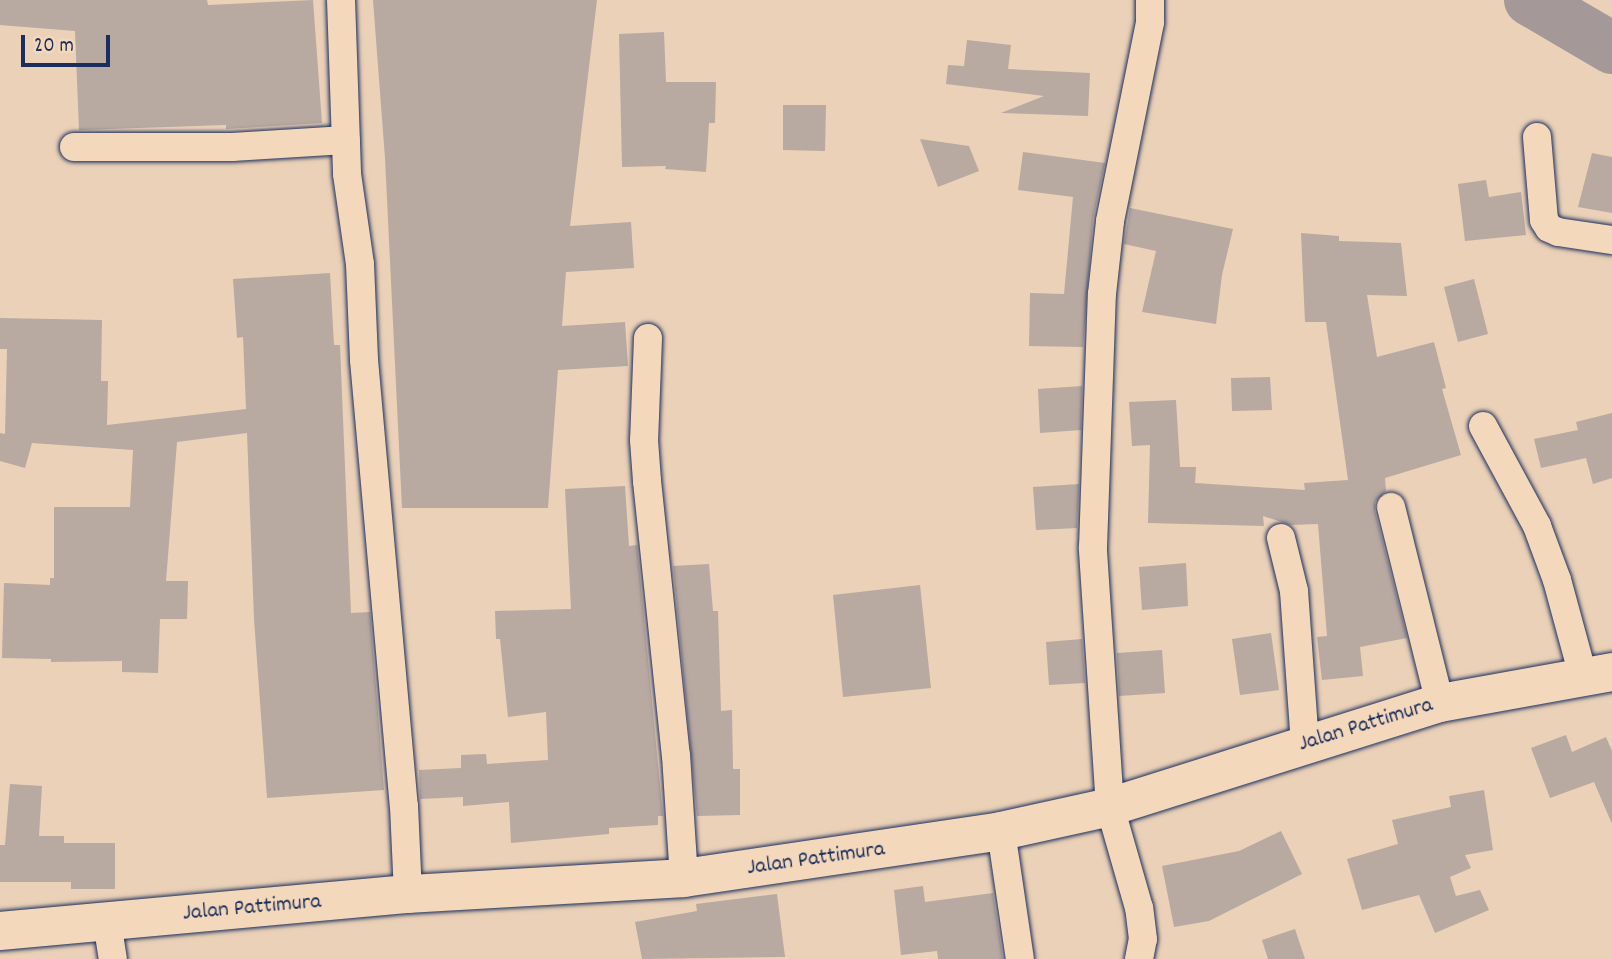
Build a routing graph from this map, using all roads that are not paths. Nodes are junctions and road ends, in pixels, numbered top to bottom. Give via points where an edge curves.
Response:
1 (341, 0) edge
2 (1150, 0) edge
3 (1537, 137) dead end
4 (346, 140) junction
5 (74, 147) dead end
6 (1612, 240) edge
7 (648, 338) dead end
8 (1483, 426) dead end
9 (1391, 507) dead end
10 (1281, 538) dead end
11 (1598, 674) edge
12 (1440, 703) junction
13 (1305, 744) junction
14 (1110, 807) junction
15 (1001, 831) junction
16 (684, 878) junction
17 (408, 894) junction
18 (107, 922) junction
19 (0, 931) edge
20 (113, 959) edge
21 (1020, 959) edge
22 (1139, 959) edge

1 - 4 street
2 - 14 street via 1150,22 1110,221 1102,295 1093,548
3 - 6 street via 1544,220 1549,228
4 - 5 street
4 - 17 street via 360,264
7 - 16 street via 644,440
8 - 11 street via 1537,526
9 - 12 street
10 - 13 street via 1294,591
11 - 12 highway, Jalan Pattimura
12 - 13 highway, Jalan Pattimura
13 - 14 highway, Jalan Pattimura
14 - 15 highway, Jalan Pattimura
14 - 22 street via 1139,908 1143,939
15 - 16 highway, Jalan Pattimura
15 - 21 street
16 - 17 highway, Jalan Pattimura
17 - 18 highway, Jalan Pattimura
18 - 19 highway, Jalan Pattimura
18 - 20 street

